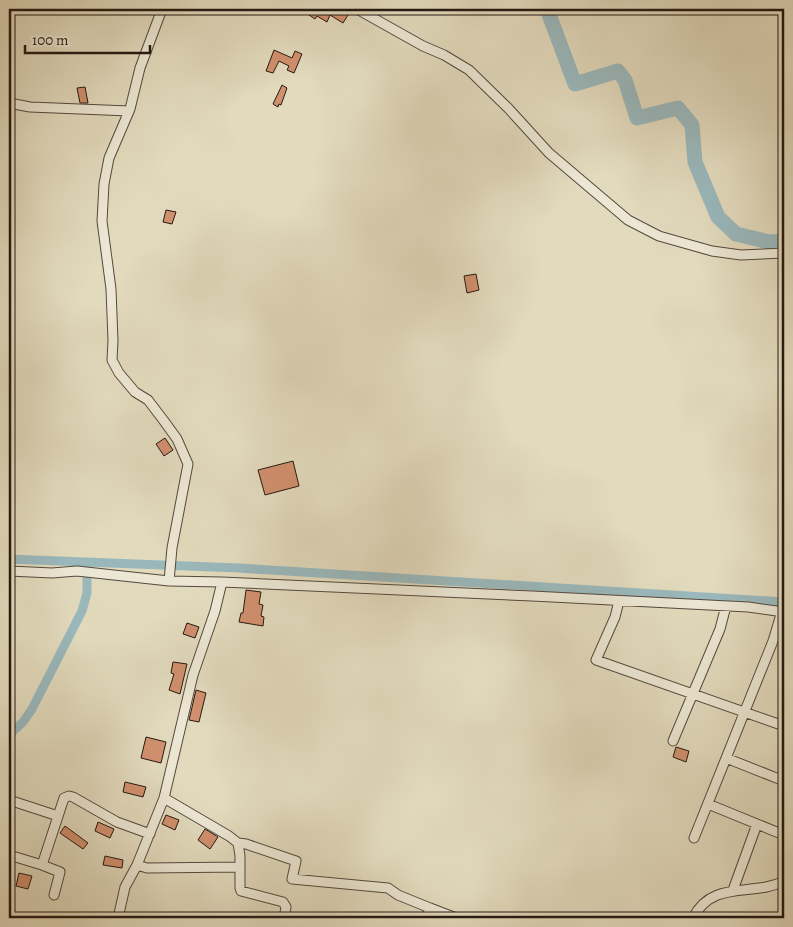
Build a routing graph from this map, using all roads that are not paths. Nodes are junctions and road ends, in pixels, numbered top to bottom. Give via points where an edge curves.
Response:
1 (162, 9) edge
2 (357, 9) edge
3 (9, 103) edge
4 (129, 111) junction
5 (784, 253) edge
6 (9, 571) edge
7 (169, 579) junction
8 (222, 582) junction
9 (619, 602) junction
10 (726, 606) junction
11 (783, 611) edge
12 (694, 695) junction
13 (745, 712) junction
14 (784, 726) edge
15 (673, 741) dead end
16 (726, 758) junction
17 (784, 781) edge
18 (164, 798) junction
19 (9, 800) edge
20 (708, 804) junction
21 (58, 816) junction
22 (757, 824) junction
23 (150, 834) junction
24 (784, 835) edge
25 (694, 838) dead end
26 (238, 843) junction
27 (9, 855) edge
28 (42, 865) junction
29 (137, 865) junction
30 (240, 867) junction
31 (784, 881) edge
32 (733, 890) junction
33 (54, 895) dead end
34 (430, 908) junction
35 (118, 918) edge
36 (284, 918) edge
37 (426, 918) edge
38 (456, 918) edge
39 (694, 918) edge

1 - 4 street via 140,68
2 - 5 street via 469,70 549,152 628,220 659,236 712,251 741,255
3 - 4 street via 30,107
4 - 7 street via 109,158 102,206 111,296 112,360 119,374 135,392 148,400 164,421 177,439 188,464
6 - 7 street via 77,571 128,578
7 - 8 street
8 - 9 street
8 - 18 street via 193,675
9 - 10 street
9 - 12 street via 616,617 596,660
10 - 11 street
10 - 12 street
11 - 13 street
12 - 13 street
12 - 15 street
13 - 14 street
13 - 16 street
16 - 17 street
16 - 20 street
18 - 23 street
18 - 26 street
19 - 21 street
20 - 22 street
20 - 25 street
21 - 23 street via 64,798 69,796 117,822
21 - 28 street
22 - 24 street
22 - 32 street
23 - 29 street
26 - 30 street
26 - 34 street via 296,861 292,879 388,888
27 - 28 street
28 - 33 street via 60,872
29 - 30 street via 147,868
29 - 35 street via 126,887
30 - 36 street via 241,891 283,902 286,907
31 - 32 street via 772,887
32 - 39 street via 708,901
34 - 37 street
34 - 38 street

